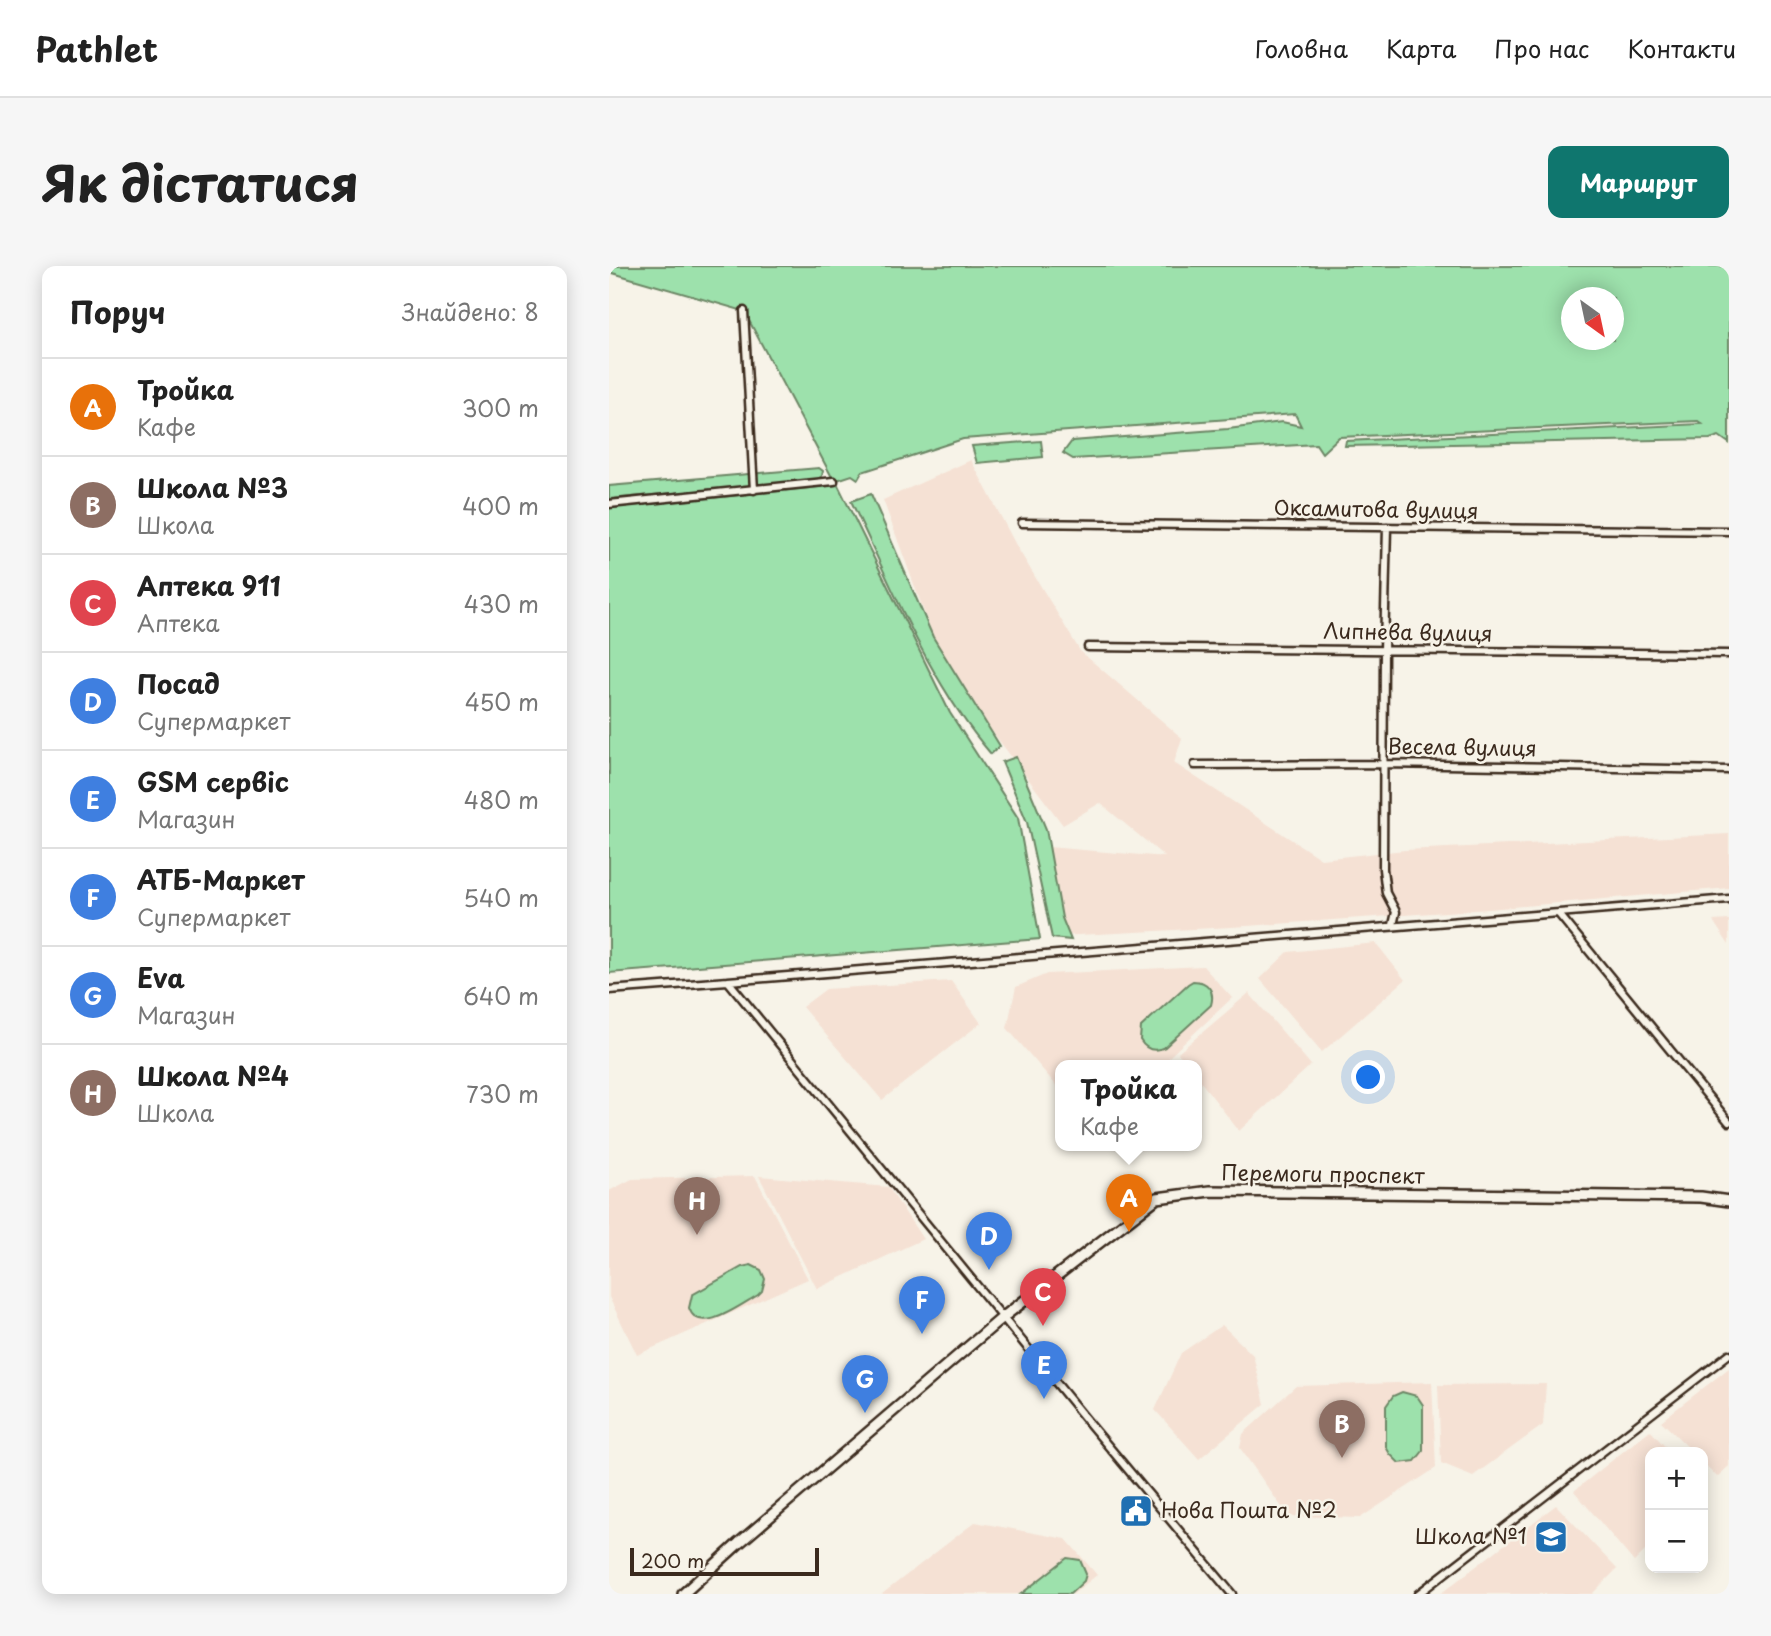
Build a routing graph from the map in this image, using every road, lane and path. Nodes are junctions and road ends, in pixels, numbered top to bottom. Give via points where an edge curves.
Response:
1 (744, 311) dead end
2 (834, 481) dead end
3 (754, 490) junction
4 (609, 504) edge
5 (1022, 523) dead end
6 (1387, 527) junction
7 (1729, 531) edge
8 (1088, 647) dead end
9 (1384, 650) junction
10 (1729, 654) edge
11 (1384, 764) junction
12 (1195, 765) dead end
13 (1729, 770) edge
14 (1729, 899) edge
15 (1558, 913) junction
16 (1393, 925) junction
17 (728, 981) junction
18 (609, 990) edge
19 (1729, 1122) edge
20 (1729, 1201) edge
21 (1003, 1318) junction
22 (1729, 1354) edge
23 (683, 1594) edge
24 (1232, 1594) edge
25 (1418, 1594) edge

1 - 3 street
2 - 3 street
3 - 4 street
5 - 6 street, Оксамитова вулиця
6 - 7 street, Оксамитова вулиця
6 - 9 street
8 - 9 street, Липнева вулиця
9 - 10 street, Липнева вулиця
9 - 11 street
11 - 12 street, Весела вулиця
11 - 13 street, Весела вулиця
11 - 16 street via 1383,869 1386,893 1396,912
14 - 15 street
15 - 16 street
15 - 19 street
16 - 17 street
17 - 18 street
17 - 21 street
20 - 21 street, Перемоги проспект via 1210,1191 1157,1198
21 - 23 street, Перемоги проспект
21 - 24 street
22 - 25 street

